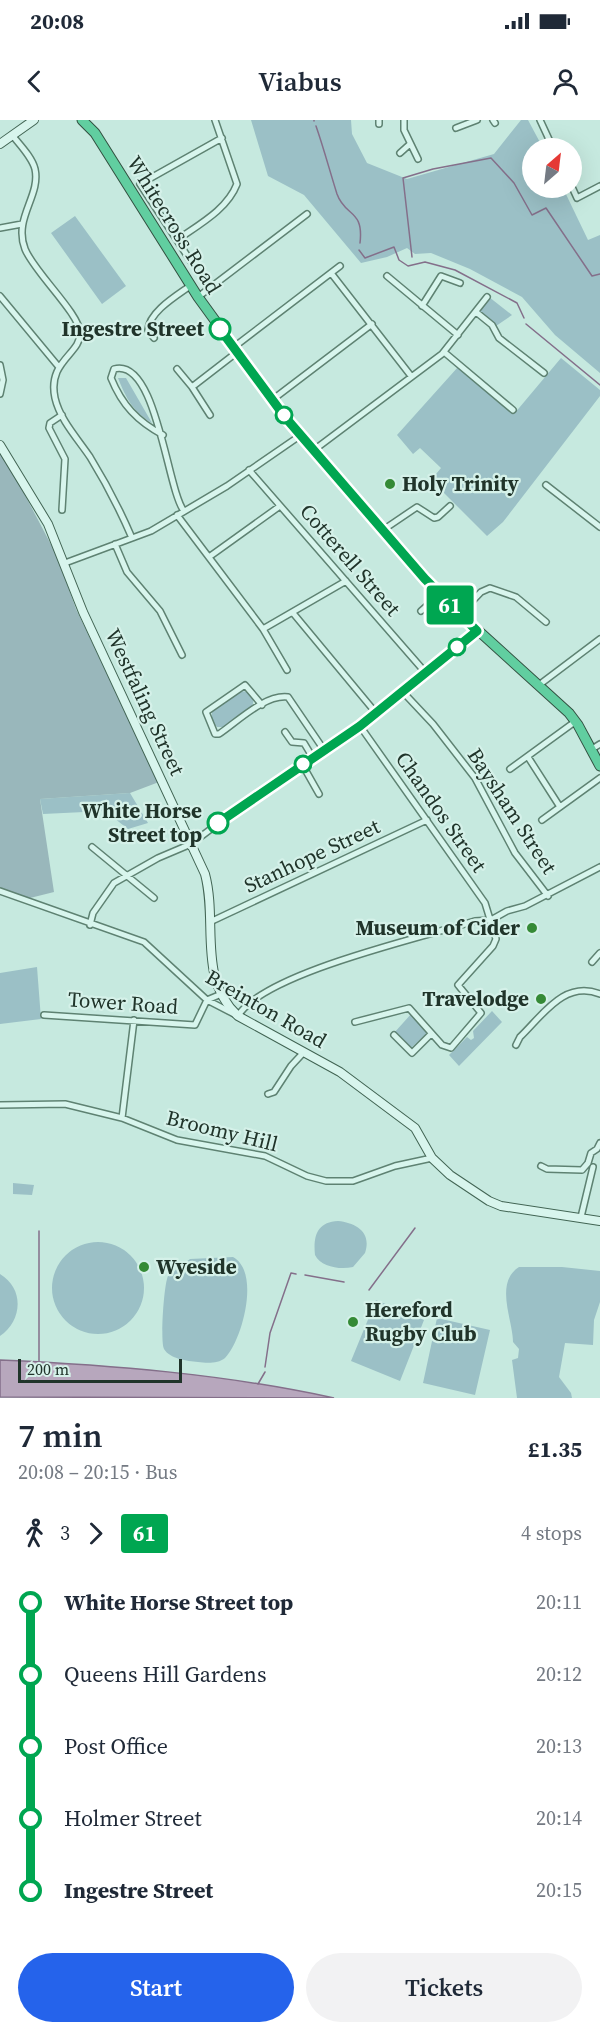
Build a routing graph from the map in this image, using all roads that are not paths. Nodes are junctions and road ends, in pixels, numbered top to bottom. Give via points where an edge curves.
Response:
1 (34, 120) edge
2 (82, 120) edge
3 (92, 120) edge
4 (215, 120) edge
5 (404, 120) edge
6 (477, 120) edge
7 (540, 120) edge
8 (456, 128) dead end
9 (95, 134) junction
10 (12, 135) junction
11 (222, 138) junction
12 (548, 138) edge
13 (0, 144) edge
14 (410, 144) junction
15 (400, 153) dead end
16 (418, 159) dead end
17 (600, 186) edge
18 (582, 195) edge
19 (158, 211) junction
20 (307, 214) dead end
21 (148, 218) junction
22 (22, 224) junction
23 (0, 228) edge
24 (177, 240) junction
25 (192, 263) dead end
26 (340, 266) dead end
27 (332, 273) junction
28 (387, 276) dead end
29 (460, 283) dead end
30 (190, 286) junction
31 (0, 296) edge
32 (198, 297) junction
33 (487, 297) dead end
34 (422, 306) junction
35 (476, 312) junction
36 (372, 324) junction
37 (458, 335) junction
38 (154, 338) dead end
39 (235, 350) junction
40 (443, 353) junction
41 (0, 364) edge
42 (58, 366) junction
43 (177, 369) dead end
44 (544, 373) dead end
45 (411, 376) junction
46 (192, 387) junction
47 (0, 394) edge
48 (272, 400) junction
49 (513, 410) dead end
50 (62, 415) junction
51 (210, 415) dead end
52 (163, 435) junction
53 (301, 435) junction
54 (0, 445) edge
55 (314, 450) junction
56 (249, 470) junction
57 (546, 485) dead end
58 (280, 506) junction
59 (450, 506) dead end
60 (62, 510) dead end
61 (184, 511) junction
62 (177, 515) junction
63 (600, 527) edge
64 (383, 530) junction
65 (132, 538) junction
66 (115, 544) junction
67 (209, 557) junction
68 (65, 563) junction
69 (345, 581) junction
70 (439, 595) junction
71 (422, 611) dead end
72 (293, 613) junction
73 (460, 614) junction
74 (546, 622) dead end
75 (263, 629) junction
76 (477, 631) junction
77 (600, 639) edge
78 (182, 655) dead end
79 (288, 670) dead end
80 (425, 672) junction
81 (539, 685) junction
82 (402, 691) junction
83 (262, 705) junction
84 (376, 712) junction
85 (576, 722) junction
86 (360, 726) junction
87 (285, 732) dead end
88 (596, 746) edge
89 (324, 750) junction
90 (528, 757) junction
91 (313, 758) junction
92 (302, 764) junction
93 (600, 766) edge
94 (510, 770) dead end
95 (600, 778) edge
96 (319, 794) dead end
97 (560, 807) junction
98 (427, 820) junction
99 (542, 820) dead end
100 (191, 844) junction
101 (92, 847) dead end
102 (600, 867) edge
103 (125, 875) junction
104 (0, 891) edge
105 (548, 896) junction
106 (154, 898) dead end
107 (491, 920) junction
108 (210, 922) junction
109 (90, 925) junction
110 (600, 953) edge
111 (592, 962) dead end
112 (600, 994) edge
113 (219, 995) junction
114 (207, 1000) junction
115 (44, 1015) dead end
116 (238, 1016) junction
117 (134, 1020) junction
118 (355, 1022) dead end
119 (431, 1034) junction
120 (394, 1035) dead end
121 (516, 1045) dead end
122 (304, 1052) junction
123 (268, 1094) dead end
124 (0, 1105) edge
125 (122, 1118) junction
126 (600, 1143) edge
127 (432, 1158) junction
128 (541, 1166) dead end
129 (593, 1167) dead end
130 (580, 1216) junction
131 (600, 1221) edge

1 - 10 street
2 - 9 highway, Whitecross Road
3 - 9 highway, Whitecross Road
4 - 11 street
5 - 14 street
6 - 8 street
7 - 12 street
9 - 21 highway, Whitecross Road
10 - 13 street
10 - 22 street via 35,171
11 - 19 street via 140,184
11 - 24 street via 236,177 234,191 208,219
14 - 15 street
14 - 16 street
17 - 18 street
19 - 21 street
19 - 24 street
20 - 32 street
21 - 30 highway, Whitecross Road
22 - 23 street
22 - 42 street via 24,247 30,260 75,319 80,332 75,346
24 - 25 street
26 - 27 street
27 - 36 street
27 - 39 street
28 - 34 street
29 - 34 street via 441,276
30 - 32 highway, Whitecross Road
30 - 38 street via 156,312 148,326
31 - 42 street
32 - 39 highway, Whitecross Road
33 - 35 street
34 - 37 street
35 - 37 street
35 - 44 street via 492,325 499,338
36 - 45 street
36 - 48 street
37 - 40 street
39 - 46 street
39 - 48 highway, Whitecross Road
40 - 45 street
40 - 49 street
41 - 47 street
42 - 50 street via 55,395
43 - 46 street
45 - 55 street
46 - 51 street
48 - 53 highway, Whitecross Road
50 - 60 street via 49,428 65,459
50 - 65 street via 113,496
52 - 52 street via 135,417 125,405 111,378 114,369 124,369 138,382
52 - 61 street via 175,495
53 - 55 highway, Whitecross Road
53 - 56 street
54 - 68 street, Westfaling Street via 37,504
55 - 64 highway, Whitecross Road
56 - 58 street, Cotterell Street
56 - 61 street
57 - 63 street
58 - 67 street
58 - 69 street, Cotterell Street
59 - 64 street via 438,518 417,507
61 - 62 street
62 - 65 street
62 - 67 street
64 - 70 highway, Whitecross Road
65 - 66 street
66 - 68 street
66 - 78 street via 127,572 160,611
67 - 75 street
68 - 100 street, Westfaling Street via 83,612
69 - 72 street
69 - 80 street, Cotterell Street
70 - 71 street
70 - 73 highway, Whitecross Road
72 - 75 street
72 - 84 street
73 - 74 street via 490,588 516,597
73 - 76 highway, Whitecross Road
75 - 79 street
76 - 80 street
76 - 81 highway, Whitecross Road
77 - 81 street
80 - 82 street
81 - 85 highway, Whitecross Road
82 - 84 street
82 - 105 street, Baysham Street via 475,778 515,853
83 - 83 street via 217,735 206,712 245,685
83 - 89 street via 277,697 288,697
84 - 86 street
85 - 88 highway, Whitecross Road
85 - 90 street
86 - 89 street
86 - 98 street, Chandos Street
87 - 91 street via 292,742 304,743
88 - 93 highway, Whitecross Road
89 - 91 street
90 - 94 street
90 - 97 street
91 - 92 street
92 - 96 street
92 - 100 street
95 - 97 street
97 - 99 street
98 - 107 street, Chandos Street via 485,903
98 - 108 street, Stanhope Street
100 - 103 street
100 - 108 street, Westfaling Street via 208,886
101 - 103 street
102 - 105 street
103 - 106 street
103 - 109 street via 104,896
104 - 109 street, Breinton Road
105 - 107 street
107 - 116 street via 475,921 297,975 250,1002
107 - 119 street via 495,943 458,985 480,1010 480,1017 451,1048
108 - 113 street, Westfaling Street
109 - 114 street, Breinton Road via 144,942
110 - 111 street
112 - 121 street via 584,989 562,996
113 - 114 street, Tower Road
113 - 116 street
114 - 116 street, Breinton Road
114 - 117 street, Tower Road via 195,1025
115 - 117 street, Tower Road
116 - 122 street, Breinton Road
117 - 125 street
118 - 119 street via 406,1007
119 - 120 street via 412,1053
122 - 123 street via 274,1092
122 - 127 street, Breinton Road via 340,1072 415,1128
124 - 125 street, Broomy Hill via 65,1104
125 - 127 street, Broomy Hill via 177,1140 265,1156 326,1181 353,1180
126 - 128 street via 582,1170
127 - 130 street, Breinton Road via 495,1204
129 - 130 street
130 - 131 street, Breinton Road

